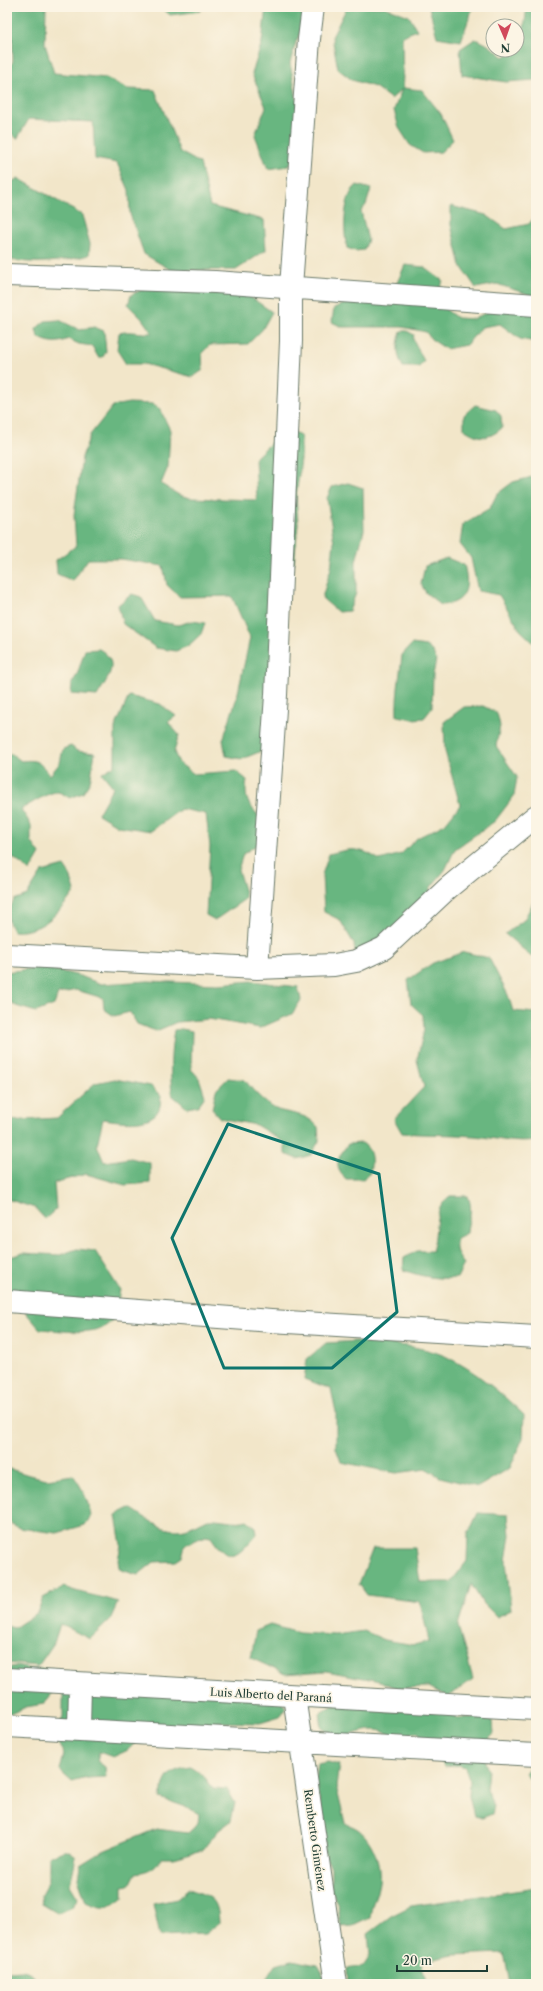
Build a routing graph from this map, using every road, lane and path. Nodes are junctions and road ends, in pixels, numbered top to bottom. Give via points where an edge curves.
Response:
1 (313, 7) edge
2 (7, 275) edge
3 (291, 288) junction
4 (536, 305) edge
5 (536, 816) edge
6 (7, 955) edge
7 (257, 968) junction
8 (7, 1301) edge
9 (536, 1337) edge
10 (7, 1679) edge
11 (80, 1684) junction
12 (294, 1696) junction
13 (536, 1709) edge
14 (7, 1726) edge
15 (79, 1729) junction
16 (300, 1742) junction
17 (536, 1755) edge
18 (336, 1984) edge

1 - 3 street
2 - 3 street via 215,282
3 - 4 street
3 - 7 street via 277,688
5 - 7 street via 448,888 384,948 356,961 334,965
6 - 7 street
8 - 9 street
10 - 11 street, Luis Alberto del Paraná
11 - 12 street, Luis Alberto del Paraná
11 - 15 street
12 - 13 street, Luis Alberto del Paraná
12 - 16 street, Remberto Giménez
14 - 15 street
15 - 16 street
16 - 17 street
16 - 18 street, Remberto Giménez

